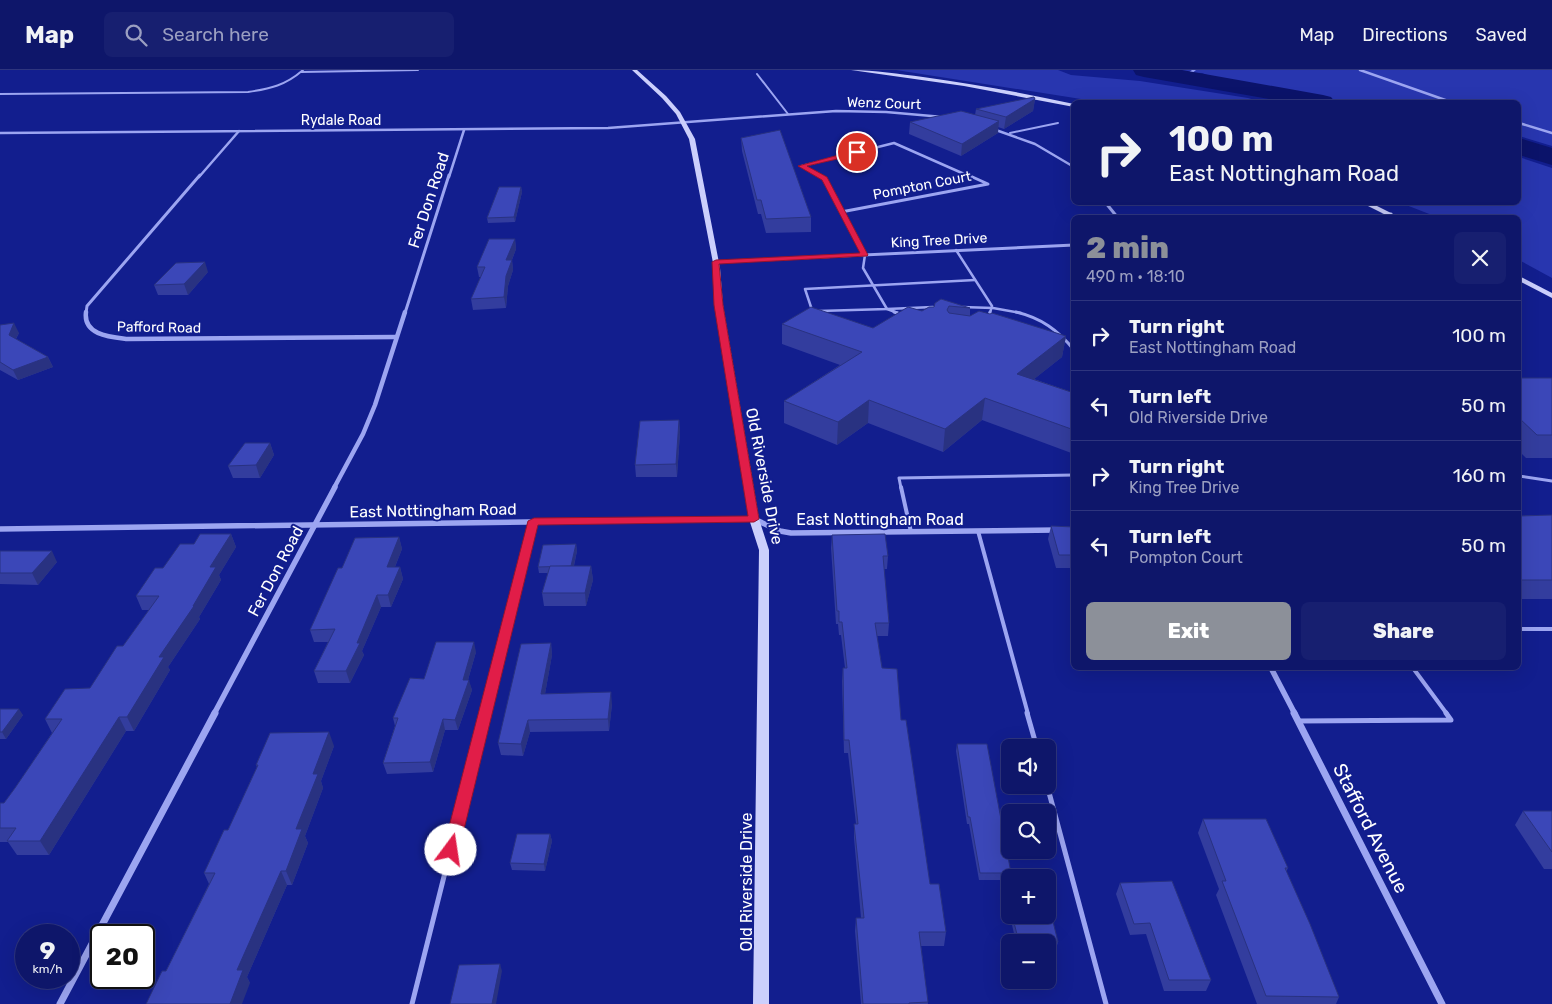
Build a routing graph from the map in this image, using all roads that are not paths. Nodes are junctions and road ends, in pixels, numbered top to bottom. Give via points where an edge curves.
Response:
1 (418, 70) edge
2 (634, 70) edge
3 (853, 70) edge
4 (1360, 70) edge
5 (302, 71) edge
6 (756, 74) dead end
7 (0, 94) edge
8 (1445, 100) edge
9 (1071, 105) edge
10 (788, 114) junction
11 (948, 118) edge
12 (683, 121) junction
13 (1058, 122) dead end
14 (1521, 124) edge
15 (992, 128) edge
16 (464, 130) junction
17 (238, 131) junction
18 (1552, 132) edge
19 (0, 133) edge
20 (1010, 133) junction
21 (1071, 165) edge
22 (1107, 205) edge
23 (1371, 205) edge
24 (841, 212) junction
25 (1391, 214) joint
26 (1115, 215) edge
27 (1384, 215) edge
28 (1071, 245) edge
29 (956, 250) junction
30 (865, 255) junction
31 (716, 262) junction
32 (1521, 279) edge
33 (975, 280) junction
34 (874, 285) junction
35 (1552, 296) edge
36 (992, 306) junction
37 (935, 307) edge
38 (954, 307) edge
39 (887, 308) junction
40 (904, 315) edge
41 (988, 320) edge
42 (396, 337) junction
43 (1071, 346) edge
44 (1071, 475) edge
45 (1521, 476) edge
46 (1552, 481) edge
47 (754, 519) junction
48 (534, 521) junction
49 (314, 524) junction
50 (0, 529) edge
51 (1064, 530) edge
52 (978, 531) junction
53 (911, 532) junction
54 (1521, 628) edge
55 (1552, 629) edge
56 (1272, 670) edge
57 (1414, 670) edge
58 (1298, 721) junction
59 (1035, 739) edge
60 (1049, 794) edge
61 (60, 1004) edge
62 (412, 1004) edge
63 (761, 1004) edge
64 (1106, 1004) edge
65 (1442, 1004) edge

1 - 5 lane
2 - 12 street, Old Riverside Drive via 664,97
3 - 9 street via 968,85
4 - 8 street
5 - 7 lane via 284,86 248,92
6 - 10 lane
10 - 11 street, Wenz Court via 886,112
10 - 12 street, Wenz Court
12 - 16 street, Rydale Road via 608,128
12 - 31 street, Old Riverside Drive via 692,139
13 - 20 lane
14 - 18 street
15 - 20 street
16 - 17 street, Rydale Road
16 - 42 street, Fer Don Road
17 - 19 street, Rydale Road
17 - 42 street, Pafford Road via 87,306 84,316 88,327 104,336 127,339
20 - 21 street via 1047,148
22 - 26 street
23 - 25 street
24 - 24 street, Pompton Court via 825,178 802,166 894,143 988,184
24 - 30 street, Pompton Court
25 - 27 street
28 - 29 street, King Tree Drive
29 - 30 street, King Tree Drive
29 - 33 lane
30 - 31 street, King Tree Drive
30 - 34 lane via 863,268
31 - 47 street, Old Riverside Drive via 718,305
32 - 35 street
33 - 34 lane
33 - 36 lane
34 - 39 lane
34 - 39 lane via 806,289 812,311
36 - 38 lane
36 - 41 lane
36 - 43 lane via 1025,313 1051,327
37 - 39 lane
39 - 40 lane
42 - 49 street, Fer Don Road via 363,434
44 - 53 lane via 899,478
45 - 46 lane
47 - 48 street, East Nottingham Road
47 - 53 street, East Nottingham Road via 791,533
47 - 63 street, Old Riverside Drive via 764,550
48 - 49 street, East Nottingham Road
48 - 62 lane
49 - 50 street, East Nottingham Road
49 - 61 street, Fer Don Road
51 - 52 street, East Nottingham Road
52 - 53 street, East Nottingham Road
52 - 59 lane
54 - 55 lane
56 - 58 street, Stafford Avenue
57 - 58 lane via 1450,720
58 - 65 street, Stafford Avenue
60 - 64 lane

